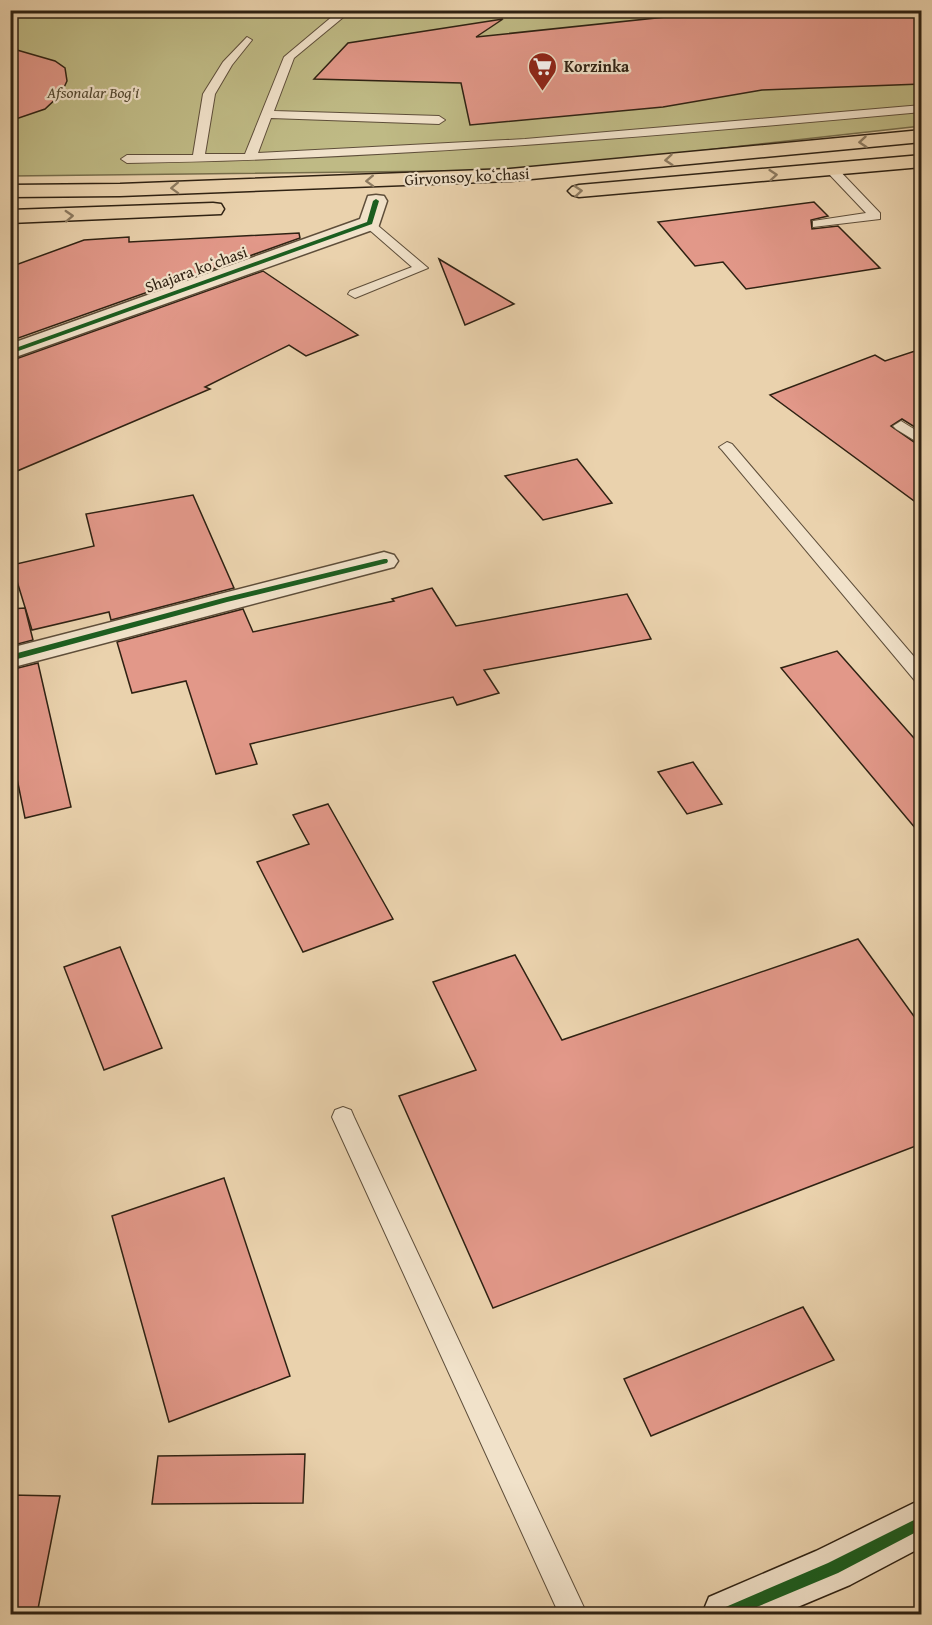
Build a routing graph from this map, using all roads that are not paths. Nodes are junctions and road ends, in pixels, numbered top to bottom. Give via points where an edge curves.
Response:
1 (347, 10) edge
2 (247, 40) dead end
3 (921, 108) edge
4 (267, 114) junction
5 (439, 120) dead end
6 (921, 136) edge
7 (250, 157) junction
8 (127, 159) dead end
9 (198, 159) junction
10 (921, 161) edge
11 (832, 170) junction
12 (10, 191) edge
13 (560, 192) dead end
14 (399, 200) dead end
15 (353, 202) dead end
16 (237, 208) dead end
17 (373, 212) junction
18 (10, 217) edge
19 (818, 224) dead end
20 (355, 294) dead end
21 (10, 352) edge
22 (901, 426) dead end
23 (921, 441) edge
24 (727, 447) dead end
25 (384, 561) dead end
26 (10, 658) edge
27 (921, 678) edge
28 (343, 1117) dead end
29 (921, 1522) edge
30 (573, 1614) edge
31 (726, 1614) edge

1 - 4 lane via 289,57
2 - 9 lane via 209,94
3 - 7 lane via 559,141
4 - 5 lane
4 - 7 lane
6 -> 12 main road, Girvonsoy koʻchasi via 510,175
7 - 9 lane
8 - 9 lane
10 - 11 main road
13 -> 11 main road
11 - 19 lane via 875,216
14 - 17 main road, Girvonsoy koʻchasi
15 - 17 main road, Girvonsoy koʻchasi
18 -> 16 main road
17 - 20 lane via 421,268
17 - 21 street, Shajara koʻchasi
22 - 23 lane
24 - 27 lane
25 - 26 street
28 - 30 lane
29 - 31 street via 833,1568

